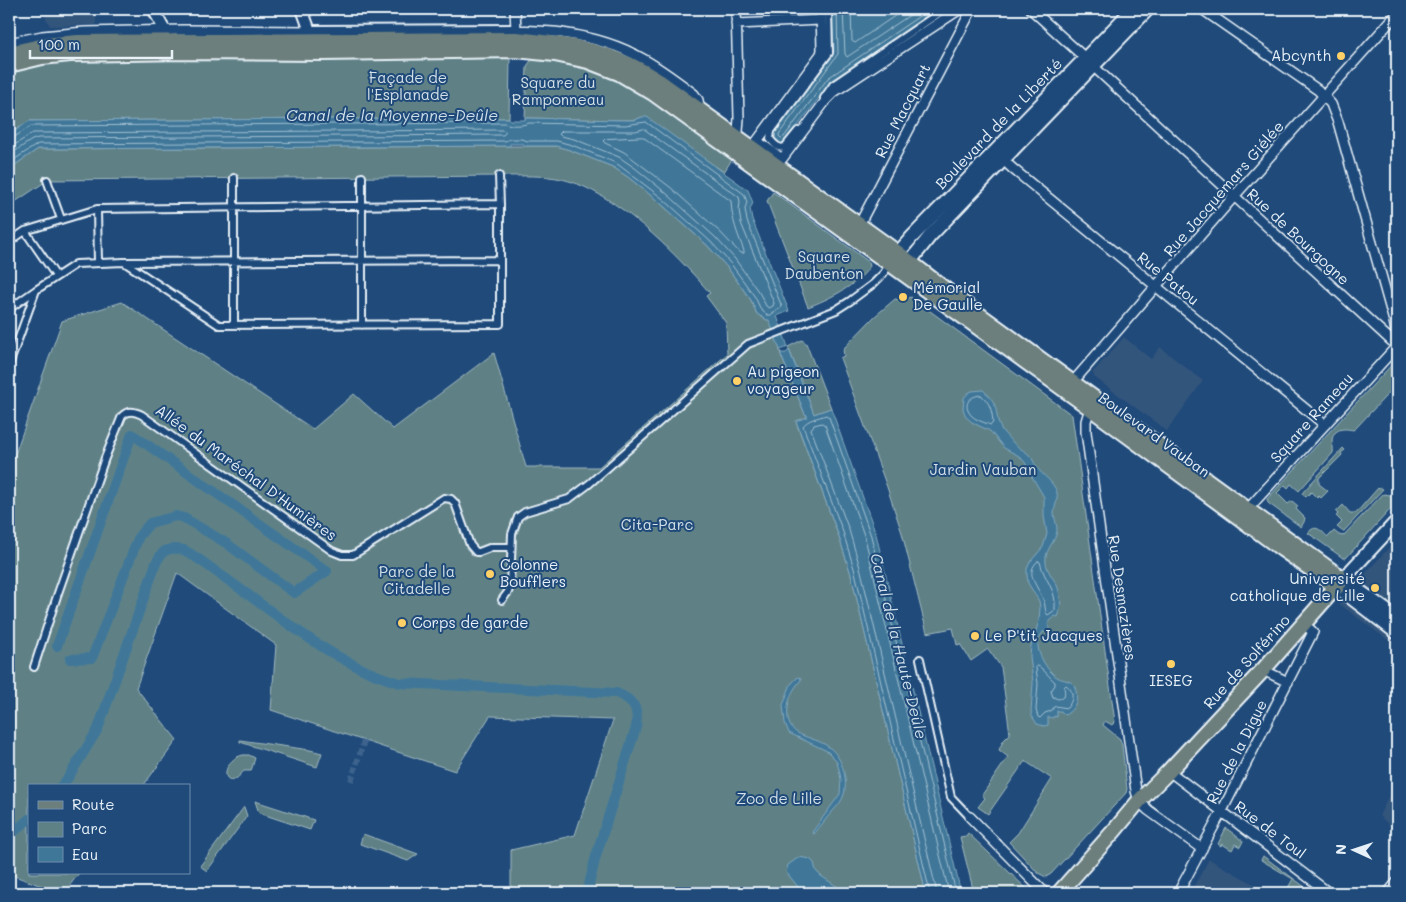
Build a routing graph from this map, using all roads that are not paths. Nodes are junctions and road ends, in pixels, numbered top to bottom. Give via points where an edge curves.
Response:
1 (153, 9) edge
2 (302, 9) edge
3 (516, 9) edge
4 (736, 9) edge
5 (821, 9) edge
6 (828, 9) edge
7 (945, 9) edge
8 (960, 9) edge
9 (972, 9) edge
10 (1031, 9) edge
11 (1133, 9) edge
12 (1148, 9) edge
13 (1202, 9) edge
14 (1397, 14) edge
15 (825, 20) junction
16 (736, 24) junction
17 (310, 31) junction
18 (516, 40) junction
19 (171, 41) junction
20 (9, 43) edge
21 (9, 53) edge
22 (1089, 62) junction
23 (9, 65) edge
24 (1324, 96) junction
25 (736, 135) junction
26 (736, 153) junction
27 (998, 155) junction
28 (499, 176) dead end
29 (362, 177) dead end
30 (234, 178) dead end
31 (48, 180) dead end
32 (1235, 197) junction
33 (500, 204) junction
34 (362, 205) junction
35 (234, 207) junction
36 (97, 209) junction
37 (61, 219) junction
38 (859, 225) junction
39 (25, 231) junction
40 (9, 242) edge
41 (894, 258) junction
42 (362, 260) junction
43 (500, 260) junction
44 (234, 261) junction
45 (98, 262) junction
46 (124, 262) junction
47 (910, 262) junction
48 (56, 276) junction
49 (1156, 287) junction
50 (36, 290) junction
51 (9, 309) edge
52 (362, 324) junction
53 (234, 326) junction
54 (1397, 336) edge
55 (1397, 345) edge
56 (9, 365) edge
57 (1072, 383) junction
58 (1092, 403) junction
59 (1325, 425) junction
60 (1247, 510) junction
61 (1397, 522) edge
62 (512, 546) junction
63 (1340, 583) junction
64 (502, 600) dead end
65 (1397, 618) edge
66 (1304, 624) junction
67 (1397, 633) edge
68 (920, 659) dead end
69 (34, 667) dead end
70 (1263, 670) junction
71 (1288, 682) junction
72 (1169, 771) junction
73 (1139, 802) junction
74 (1222, 811) junction
75 (970, 817) joint
76 (1202, 850) junction
77 (1397, 882) edge
78 (1045, 893) edge
79 (1050, 893) edge
80 (1059, 893) edge
81 (1178, 893) edge
82 (1329, 893) edge
83 (1388, 893) edge

1 - 19 street
2 - 17 street
3 - 18 street
4 - 16 street
5 - 15 street
6 - 15 street
7 - 15 street via 833,85 786,147 779,148 770,139 770,133 828,56
8 - 15 street via 834,92 782,159 756,141 821,54
9 - 38 street, Rue Macquart
10 - 22 street, Rue de Bourgogne
11 - 22 main road, Boulevard de la Liberté
12 - 22 main road, Boulevard de la Liberté
13 - 24 street
14 - 24 street, Rue Jacquemars Giélée
15 - 16 street
16 - 25 street via 739,118
17 - 18 street
17 - 19 street
18 - 19 main road
18 - 25 main road via 571,45 623,62 652,76
18 - 26 main road via 619,73 653,93
19 - 20 street via 65,34
19 - 21 main road via 54,43
19 - 23 main road via 32,58
22 - 27 main road, Boulevard de la Liberté
22 - 32 street, Rue de Bourgogne
24 - 32 street, Rue Jacquemars Giélée
24 - 54 street via 1332,104 1338,122
25 - 26 street
25 - 38 main road
26 - 41 main road
27 - 41 main road, Boulevard de la Liberté
27 - 47 main road, Boulevard de la Liberté
27 - 49 street, Rue Patou
28 - 33 street
29 - 34 street
30 - 35 street
31 - 37 street
32 - 49 street, Rue Jacquemars Giélée
32 - 55 street, Rue de Bourgogne
33 - 34 street
33 - 43 street
34 - 35 street
34 - 42 street
35 - 36 street
35 - 44 street
36 - 37 street
36 - 45 street
37 - 39 street
38 - 41 main road
39 - 40 street
39 - 48 street
41 - 47 main road, Boulevard Vauban
41 - 58 main road, Boulevard Vauban
41 - 62 street via 879,278 836,310 748,344 569,499 525,512 518,518 512,534
42 - 43 street
42 - 44 street
42 - 52 street
43 - 52 street via 500,324
44 - 46 street
44 - 53 street
45 - 46 street
45 - 48 street via 76,264
46 - 53 street via 219,326
47 - 57 main road, Boulevard Vauban
48 - 50 street
49 - 57 street, Rue Jacquemars Giélée
49 - 59 street, Rue Patou
50 - 51 street
50 - 56 street
52 - 53 street
55 - 59 street, Square Rameau
57 - 58 main road, Boulevard Vauban
58 - 60 main road, Boulevard Vauban
58 - 63 main road, Boulevard Vauban via 1282,549
58 - 73 street, Rue Desmazières via 1086,432
59 - 60 street, Square Rameau
60 - 63 main road, Boulevard Vauban
61 - 63 main road, Rue de Solférino
62 - 64 street via 510,586
62 - 69 street, Allée du Maréchal D'Humières via 476,552 470,545 455,503 444,498 353,555 342,555 142,415 124,413 111,441
63 - 65 main road, Boulevard Vauban
63 - 66 main road, Rue de Solférino
63 - 67 main road, Boulevard Vauban
66 - 70 main road, Rue de Solférino
66 - 71 street, Rue de la Digue via 1313,632
68 - 75 street via 951,797
70 - 71 street
70 - 72 main road, Rue de Solférino
71 - 74 street, Rue de la Digue
72 - 73 main road, Rue de Solférino
72 - 74 street, Rue de Toul
73 - 76 street
73 - 79 main road, Rue de Solférino via 1118,818
73 - 80 main road, Rue de Solférino
74 - 76 street, Rue de la Digue
74 - 82 street, Rue de Toul
75 - 78 street
76 - 81 street, Rue de la Digue
77 - 83 street

